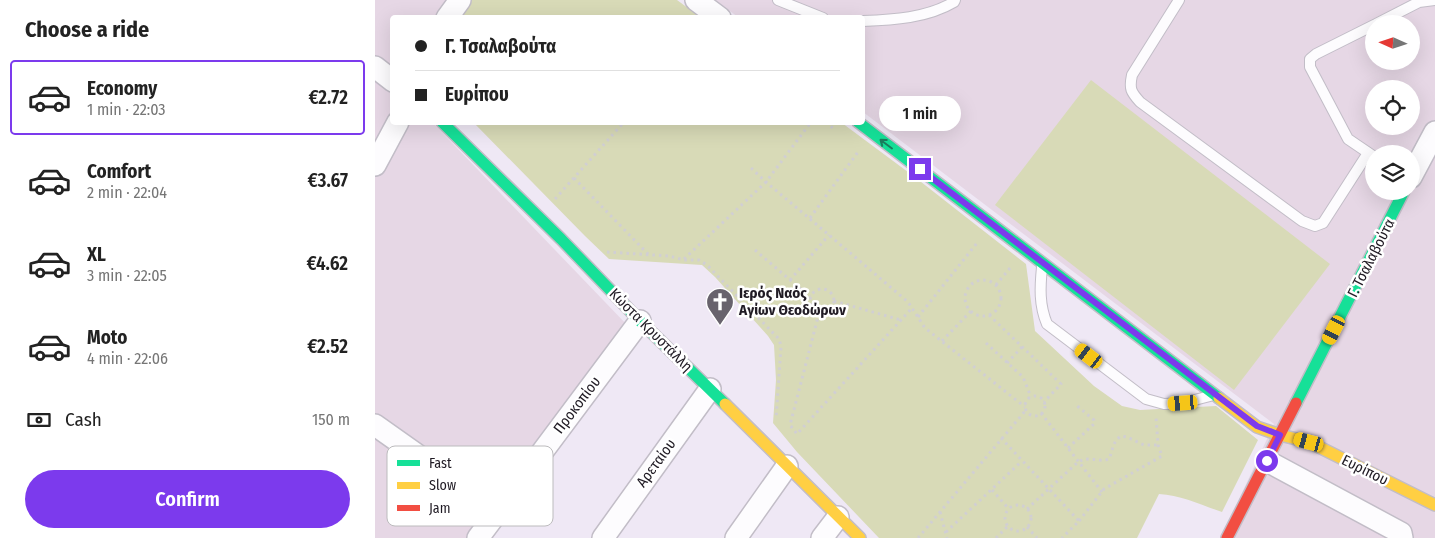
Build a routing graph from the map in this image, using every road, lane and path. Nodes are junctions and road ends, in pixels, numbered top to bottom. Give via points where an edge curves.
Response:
1 (460, 0) edge
2 (696, 0) edge
3 (778, 0) edge
4 (955, 0) edge
5 (1179, 0) edge
6 (1435, 0) edge
7 (1419, 1) edge
8 (449, 15) edge
9 (715, 15) edge
10 (816, 15) edge
11 (1392, 15) edge
12 (865, 21) edge
13 (1365, 29) edge
14 (375, 67) edge
15 (390, 79) edge
16 (396, 125) edge
17 (445, 125) edge
18 (621, 125) edge
19 (809, 125) edge
20 (830, 125) edge
21 (862, 125) edge
22 (1435, 132) edge
23 (840, 133) dead end
24 (861, 149) dead end
25 (1365, 151) edge
26 (1420, 160) edge
27 (375, 164) edge
28 (1365, 164) edge
29 (751, 168) dead end
30 (574, 178) junction
31 (766, 182) junction
32 (549, 192) dead end
33 (1399, 200) edge
34 (810, 218) junction
35 (829, 234) junction
36 (978, 242) dead end
37 (601, 246) dead end
38 (755, 250) dead end
39 (648, 255) junction
40 (684, 260) junction
41 (1043, 262) junction
42 (1012, 265) dead end
43 (790, 280) junction
44 (996, 285) junction
45 (810, 297) junction
46 (835, 302) junction
47 (912, 308) junction
48 (971, 311) junction
49 (819, 313) junction
50 (989, 315) junction
51 (918, 317) junction
52 (901, 320) junction
53 (640, 321) junction
54 (942, 341) junction
55 (986, 343) dead end
56 (1022, 347) junction
57 (1007, 363) junction
58 (710, 389) junction
59 (1216, 394) junction
60 (1031, 397) junction
61 (1044, 402) junction
62 (1155, 402) junction
63 (1076, 405) dead end
64 (1026, 409) junction
65 (1041, 413) junction
66 (375, 425) edge
67 (1280, 435) junction
68 (1001, 438) junction
69 (1158, 445) junction
70 (405, 446) edge
71 (547, 446) edge
72 (1068, 448) junction
73 (781, 459) junction
74 (1022, 461) junction
75 (1267, 461) junction
76 (1078, 462) junction
77 (993, 490) junction
78 (1048, 490) junction
79 (1102, 492) junction
80 (1435, 505) edge
81 (1008, 508) junction
82 (1027, 509) junction
83 (940, 511) junction
84 (838, 517) junction
85 (1079, 521) junction
86 (487, 526) edge
87 (1008, 526) junction
88 (1027, 527) junction
89 (946, 532) junction
90 (478, 538) edge
91 (603, 538) edge
92 (736, 538) edge
93 (822, 538) edge
94 (860, 538) edge
95 (918, 538) edge
96 (947, 538) edge
97 (996, 538) edge
98 (1037, 538) edge
99 (1062, 538) edge
100 (1227, 538) edge
101 (1401, 538) edge

1 - 8 street
2 - 9 street
3 - 10 lane
4 - 12 lane via 943,9 900,19
5 - 28 lane via 1132,75 1132,93 1140,102 1302,221 1315,226 1323,223
6 - 7 lane
7 - 11 lane
13 - 25 lane via 1316,54 1310,67 1347,139
14 - 15 street
16 - 27 street
17 - 53 street, Κώστα Κρυστάλλη
18 - 30 path
19 - 31 path
20 - 23 path
41 -> 21 street, Ευρίπου
22 - 26 street
24 - 34 path
29 - 31 path
30 - 32 path via 555,199
30 - 39 path
31 - 34 path
31 - 40 path
33 - 67 street, Γ. Τσαλαβούτα
34 - 35 path
35 - 43 path
35 - 47 path
36 - 51 path
37 - 39 path via 607,252
38 - 43 path
39 - 40 path
40 - 73 path via 699,260 707,265 779,339
41 - 59 street, Ευρίπου
41 - 62 lane via 1040,288 1047,324 1146,399
42 - 44 path
43 - 45 path
44 - 48 path via 985,279 971,283 965,296 965,303
44 - 50 path via 1001,300 999,307
45 - 46 path via 823,288 829,290
45 - 49 path via 811,307
46 - 49 path via 828,312
46 - 52 path
47 - 51 path
47 - 52 path
48 - 50 path via 981,316
48 - 54 path
49 - 52 path via 790,425 797,434
50 - 56 path
51 - 54 path via 925,328
53 - 58 street, Κώστα Κρυστάλλη
53 - 71 street, Προκοπίου
54 - 64 path
55 - 57 path
56 - 57 path
56 - 61 path via 1061,384
57 - 60 path via 1023,378
58 - 73 street, Κώστα Κρυστάλλη
58 - 91 street, Αρεταίου
59 - 62 lane via 1183,403
59 - 67 street, Ευρίπου via 1257,426
60 - 61 path via 1038,396
60 - 64 path via 1026,402
61 - 65 path
62 - 69 path
63 - 72 path via 1095,420
64 - 65 path via 1031,415
64 - 68 path
65 - 72 path
66 - 70 street
67 - 75 street, Γ. Τσαλαβούτα
67 - 80 street, Ευρίπου via 1309,442
68 - 74 path
68 - 83 path
69 - 76 path via 1144,445 1121,436 1113,443 1109,459 1084,458
69 - 79 path via 1162,456
72 - 76 path
73 - 84 street, Κώστα Κρυστάλλη
73 - 92 street
74 - 77 path
74 - 78 path
75 - 100 street, Γ. Τσαλαβούτα
75 - 101 street via 1401,533
76 - 78 path
76 - 79 path
77 - 81 path
77 - 89 path
78 - 82 path
78 - 85 path
79 - 85 path
81 - 82 path via 1019,504
81 - 87 path via 1005,513
82 - 88 path via 1031,516
83 - 89 path
83 - 95 path
84 - 93 street
84 - 94 street, Κώστα Κρυστάλλη
85 - 99 path
86 - 90 street, Προκοπίου
87 - 88 path via 1016,531
87 - 97 path
88 - 98 path
89 - 96 path

